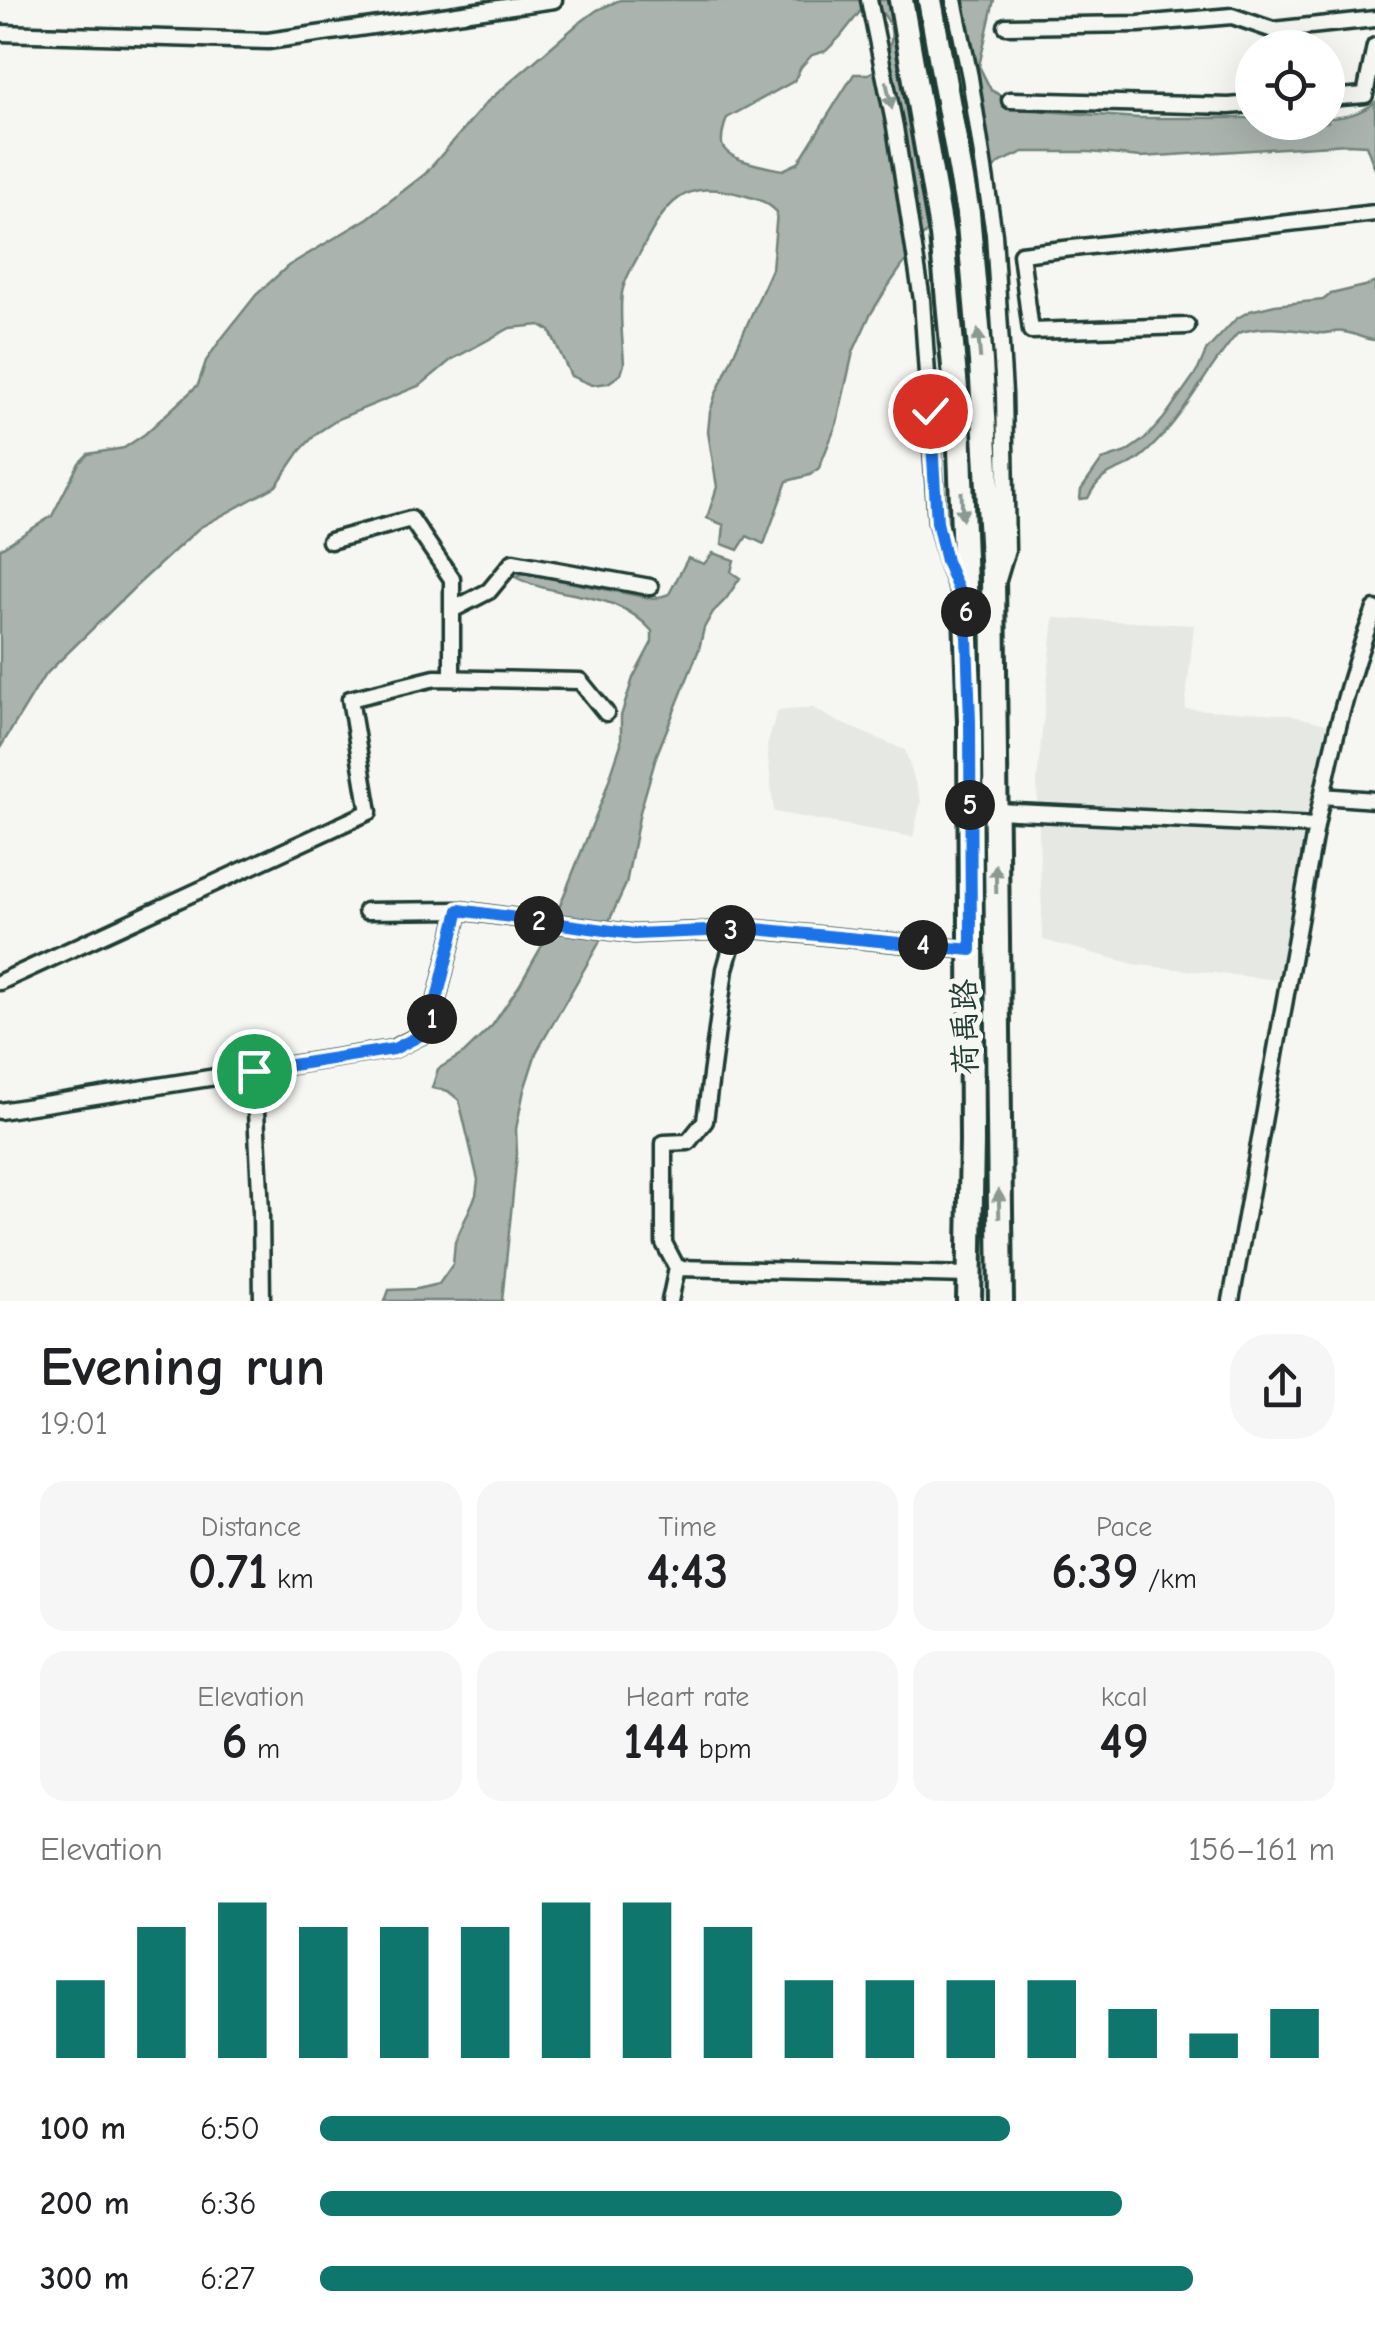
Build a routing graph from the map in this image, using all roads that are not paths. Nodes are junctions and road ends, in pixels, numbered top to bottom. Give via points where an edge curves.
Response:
1 (554, 0) edge
2 (869, 0) edge
3 (900, 0) edge
4 (930, 0) edge
5 (954, 0) edge
6 (1375, 19) edge
7 (1006, 26) dead end
8 (0, 33) edge
9 (1375, 46) edge
10 (1345, 97) edge
11 (1010, 100) dead end
12 (1235, 105) edge
13 (1375, 213) edge
14 (1187, 326) dead end
15 (330, 541) dead end
16 (650, 587) dead end
17 (994, 596) junction
18 (966, 608) junction
19 (1375, 609) edge
20 (452, 610) junction
21 (452, 678) junction
22 (606, 713) dead end
23 (1322, 796) junction
24 (1375, 800) edge
25 (996, 811) junction
26 (1316, 826) junction
27 (459, 910) junction
28 (366, 911) dead end
29 (736, 930) junction
30 (971, 950) junction
31 (0, 982) edge
32 (254, 1071) junction
33 (0, 1111) edge
34 (677, 1268) junction
35 (970, 1275) junction
36 (262, 1301) edge
37 (670, 1301) edge
38 (969, 1301) edge
39 (1001, 1301) edge
40 (1231, 1301) edge

1 - 8 street via 268,41
2 -> 18 street via 922,300 937,522
3 -> 18 main road, 荷禹路 via 942,235
17 -> 4 main road, 荷禹路 via 968,213
5 - 17 street via 994,234 1007,550
6 - 7 street via 1273,30 1232,16
9 - 10 street via 1365,95
11 - 12 street
13 - 14 street via 1021,254 1031,331
15 - 20 street via 412,519 452,579
16 - 20 street via 513,562 490,590
17 - 25 main road, 荷禹路
18 - 30 main road, 荷禹路
19 - 23 street via 1336,726
20 - 21 street
21 - 22 street via 580,681
21 - 31 street via 350,699 369,812
23 - 24 street
23 - 26 street
25 - 26 street
39 -> 25 main road, 荷禹路
26 - 40 street
27 - 28 street
27 - 29 street via 634,934
27 - 32 street via 429,1031 394,1049
29 - 30 street
29 - 34 street via 705,1121 688,1142 664,1143 664,1243
30 - 35 main road, 荷禹路
32 - 33 street
32 - 36 street
34 - 35 street
34 - 37 street
35 - 38 main road, 荷禹路

